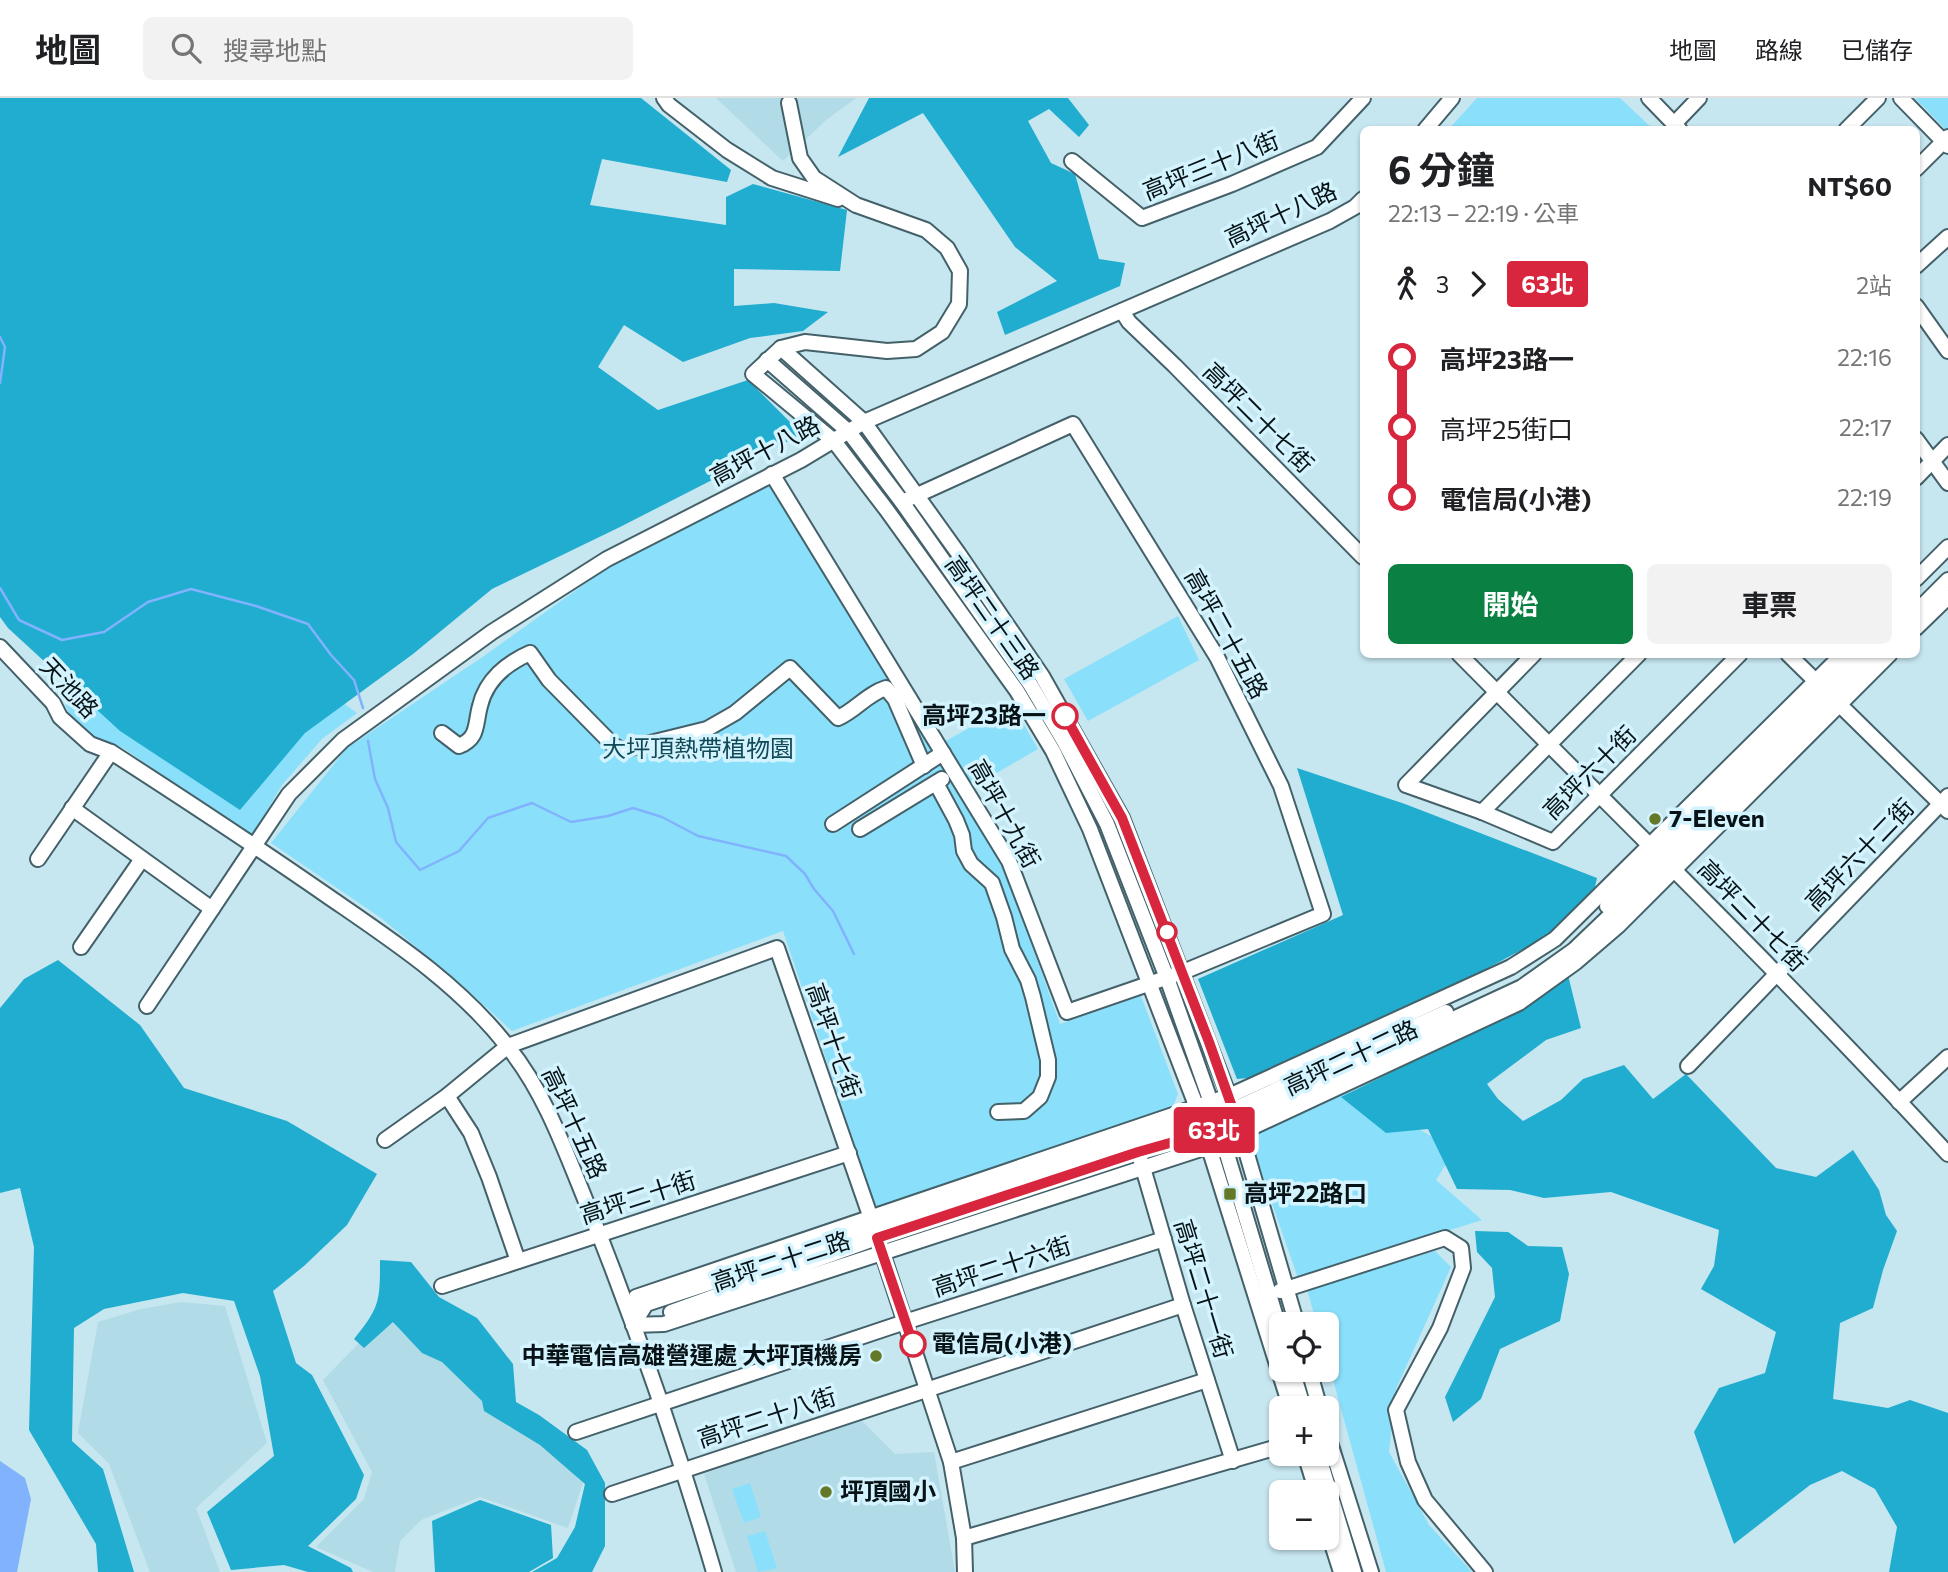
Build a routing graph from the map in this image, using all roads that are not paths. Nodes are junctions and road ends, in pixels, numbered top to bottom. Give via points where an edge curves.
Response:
1 (664, 98) edge
2 (1363, 98) edge
3 (1452, 98) edge
4 (1649, 98) edge
5 (1699, 98) edge
6 (1878, 98) edge
7 (1901, 98) edge
8 (789, 103) dead end
9 (1428, 126) edge
10 (1677, 126) edge
11 (1850, 126) edge
12 (1946, 142) edge
13 (1072, 161) dead end
14 (1920, 165) edge
15 (1360, 203) edge
16 (856, 205) junction
17 (1948, 237) edge
18 (1920, 262) edge
19 (1122, 311) junction
20 (1920, 312) edge
21 (781, 348) junction
22 (1948, 351) edge
23 (767, 360) junction
24 (864, 422) junction
25 (849, 432) junction
26 (834, 441) junction
27 (1920, 445) edge
28 (1948, 445) edge
29 (1932, 462) junction
30 (772, 474) junction
31 (1920, 474) edge
32 (1948, 483) edge
33 (916, 494) junction
34 (902, 502) junction
35 (1948, 547) edge
36 (1360, 554) edge
37 (1948, 568) edge
38 (1920, 575) edge
39 (1948, 580) edge
40 (1920, 594) edge
41 (1948, 597) edge
42 (1920, 608) edge
43 (1920, 624) edge
44 (0, 647) edge
45 (1463, 658) edge
46 (1530, 658) edge
47 (1635, 658) edge
48 (1736, 658) edge
49 (1792, 658) edge
50 (1841, 658) edge
51 (1856, 658) edge
52 (1868, 658) edge
53 (1884, 658) edge
54 (1497, 692) junction
55 (1828, 693) junction
56 (442, 733) dead end
57 (1549, 745) junction
58 (111, 752) junction
59 (943, 753) junction
60 (924, 766) junction
61 (955, 772) junction
62 (936, 783) junction
63 (1600, 795) junction
64 (1945, 804) edge
65 (72, 808) junction
66 (1482, 812) junction
67 (833, 824) dead end
68 (860, 829) dead end
69 (254, 845) junction
70 (1663, 857) junction
71 (37, 859) dead end
72 (142, 859) junction
73 (212, 909) junction
74 (81, 947) dead end
75 (1183, 972) junction
76 (1777, 974) junction
77 (1167, 978) junction
78 (1151, 984) junction
79 (147, 1006) dead end
80 (508, 1046) junction
81 (1948, 1056) edge
82 (1688, 1066) dead end
83 (447, 1096) junction
84 (1899, 1102) junction
85 (998, 1112) dead end
86 (1235, 1115) junction
87 (1210, 1124) junction
88 (385, 1140) dead end
89 (1135, 1141) junction
90 (849, 1153) junction
91 (1948, 1154) edge
92 (1143, 1167) junction
93 (874, 1227) junction
94 (599, 1234) junction
95 (1164, 1239) junction
96 (882, 1253) junction
97 (518, 1261) junction
98 (442, 1286) dead end
99 (1286, 1289) junction
100 (1262, 1296) junction
101 (1183, 1305) junction
102 (1270, 1312) edge
103 (1293, 1312) edge
104 (905, 1322) junction
105 (633, 1325) junction
106 (1207, 1380) junction
107 (928, 1388) junction
108 (1287, 1396) edge
109 (661, 1402) junction
110 (576, 1432) dead end
111 (1269, 1450) edge
112 (1233, 1461) junction
113 (951, 1462) junction
114 (1322, 1466) edge
115 (1338, 1466) edge
116 (684, 1470) junction
117 (612, 1494) dead end
118 (964, 1538) junction
119 (1333, 1550) edge
120 (713, 1572) edge
121 (965, 1572) edge
122 (1340, 1572) edge
123 (1354, 1572) edge
124 (1371, 1572) edge
125 (1485, 1572) edge

1 - 16 street via 727,150 772,178
2 - 13 street, 高坪三十八街 via 1317,148 1142,218
3 - 9 street
4 - 10 street
5 - 10 street
6 - 11 street
7 - 12 street
8 - 16 street via 800,158 814,178
12 - 14 street
15 - 19 street, 高坪十八路 via 1330,221
16 - 21 street via 926,230 947,248 960,271 959,304 942,332 916,349 887,351 805,342
17 - 18 street
19 - 24 street, 高坪十八路
19 - 36 street, 高坪二十七街
20 - 22 street
21 - 23 street
21 - 24 street, 高坪二十三路
23 - 25 street, 高坪二十三路
23 - 26 street, 高坪二十三路 via 753,374
24 - 25 street, 高坪十八路
24 - 33 street, 高坪二十三路
25 - 26 street, 高坪十八路
25 - 34 street, 高坪二十三路
26 - 30 street, 高坪十八路
26 - 78 street, 高坪二十三路 via 1017,691 1090,829
27 - 29 street
28 - 29 street
29 - 31 street
29 - 32 street
30 - 59 street, 高坪十九街
30 - 69 street, 高坪十八路 via 607,558 492,632 343,740 289,794
33 - 34 street, 高坪二十五路
33 - 75 street, 高坪二十三路 via 1042,676 1116,807
33 - 75 street, 高坪二十五路 via 1073,424 1217,657 1281,786 1323,914
34 - 77 street, 高坪二十三路 via 1030,684 1065,743 1107,824
35 - 38 street
37 - 40 street
39 - 42 street
41 - 43 street
44 - 58 street, 天池路 via 60,717 90,744
45 - 54 street, 高坪二十七街
46 - 54 street
47 - 57 street
48 - 63 street, 高坪六十街
49 - 55 street
50 - 55 street, 高坪二十二路
51 - 55 street, 高坪二十二路
52 - 55 street, 高坪二十二路
53 - 55 street, 高坪二十二路
54 - 57 street, 高坪二十七街
54 - 66 street, 高坪六十街 via 1406,785
55 - 64 street
55 - 70 street, 高坪二十二路
55 - 70 street, 高坪二十二路
56 - 60 street via 459,747 469,743 492,680 508,664 530,653 549,680 622,750 707,729 735,713 790,668 838,718 886,688
57 - 63 street, 高坪二十七街
57 - 66 street
58 - 65 street
58 - 69 street, 高坪十五路
59 - 60 street
59 - 61 street, 高坪十九街
60 - 67 street
61 - 62 street
61 - 78 street, 高坪十九街 via 1009,861 1068,1012
62 - 68 street
62 - 85 street via 959,827 964,851 992,883 999,900 1012,949 1028,980 1048,1060 1048,1077 1040,1097 1024,1111
63 - 66 street, 高坪六十街 via 1553,842
63 - 70 street, 高坪二十七街
64 - 76 street, 高坪六十二街
65 - 71 street
65 - 72 street
69 - 73 street, 高坪十八路
69 - 80 street, 高坪十五路 via 417,957
70 - 76 street, 高坪二十七街
70 - 86 street, 高坪二十二路 via 1511,967
70 - 86 street, 高坪二十二路 via 1574,950 1522,987
72 - 73 street
72 - 74 street
73 - 79 street, 高坪十八路
75 - 77 street, 高坪十九街
75 - 86 street, 高坪二十三路
76 - 82 street, 高坪六十二街
76 - 84 street, 高坪二十七街
77 - 78 street, 高坪十九街
77 - 87 street, 高坪二十三路
78 - 87 street, 高坪二十三路
80 - 83 street, 高坪十七街
80 - 90 street, 高坪十七街 via 778,948
80 - 94 street, 高坪十五路 via 549,1112
81 - 84 street
83 - 88 street, 高坪十七街
83 - 97 street via 471,1133
84 - 91 street, 高坪二十七街
86 - 87 street, 高坪二十二路
86 - 87 street, 高坪二十二路
86 - 99 street, 高坪二十三路
87 - 89 street, 高坪二十二路
87 - 89 street, 高坪二十二路
87 - 92 street, 高坪二十二路
87 - 100 street, 高坪二十三路
89 - 92 street, 高坪二十一街
89 - 93 street, 高坪二十二路
89 - 93 street, 高坪二十二路
90 - 93 street, 高坪十七街
90 - 94 street, 高坪二十街
92 - 95 street, 高坪二十一街
92 - 96 street, 高坪二十二路
93 - 96 street, 高坪十七街
93 - 105 street, 高坪二十二路
93 - 105 street, 高坪二十二路 via 636,1297
94 - 97 street, 高坪二十街
94 - 105 street, 高坪十五路
95 - 101 street, 高坪二十一街
95 - 104 street, 高坪二十六街
96 - 104 street, 高坪十七街
96 - 105 street, 高坪二十二路 via 664,1324
97 - 98 street, 高坪二十街
99 - 100 street
99 - 103 street, 高坪二十三路
99 - 125 street via 1446,1238 1461,1248 1463,1268 1440,1328 1396,1410 1408,1462 1425,1500
100 - 102 street, 高坪二十三路
100 - 108 street, 高坪二十三路
101 - 106 street, 高坪二十一街
101 - 107 street, 高坪二十八街
104 - 107 street, 高坪十七街
104 - 109 street, 高坪二十六街
105 - 109 street, 高坪十五路
106 - 112 street, 高坪二十一街
106 - 113 street
107 - 113 street, 高坪十七街
107 - 116 street, 高坪二十八街
109 - 110 street, 高坪二十六街
109 - 116 street, 高坪十五路
111 - 112 street
112 - 118 street
113 - 118 street, 高坪十七街
114 - 123 street
115 - 124 street
116 - 117 street, 高坪二十八街
116 - 120 street, 高坪十五路
118 - 121 street, 高坪十七街
119 - 122 street

